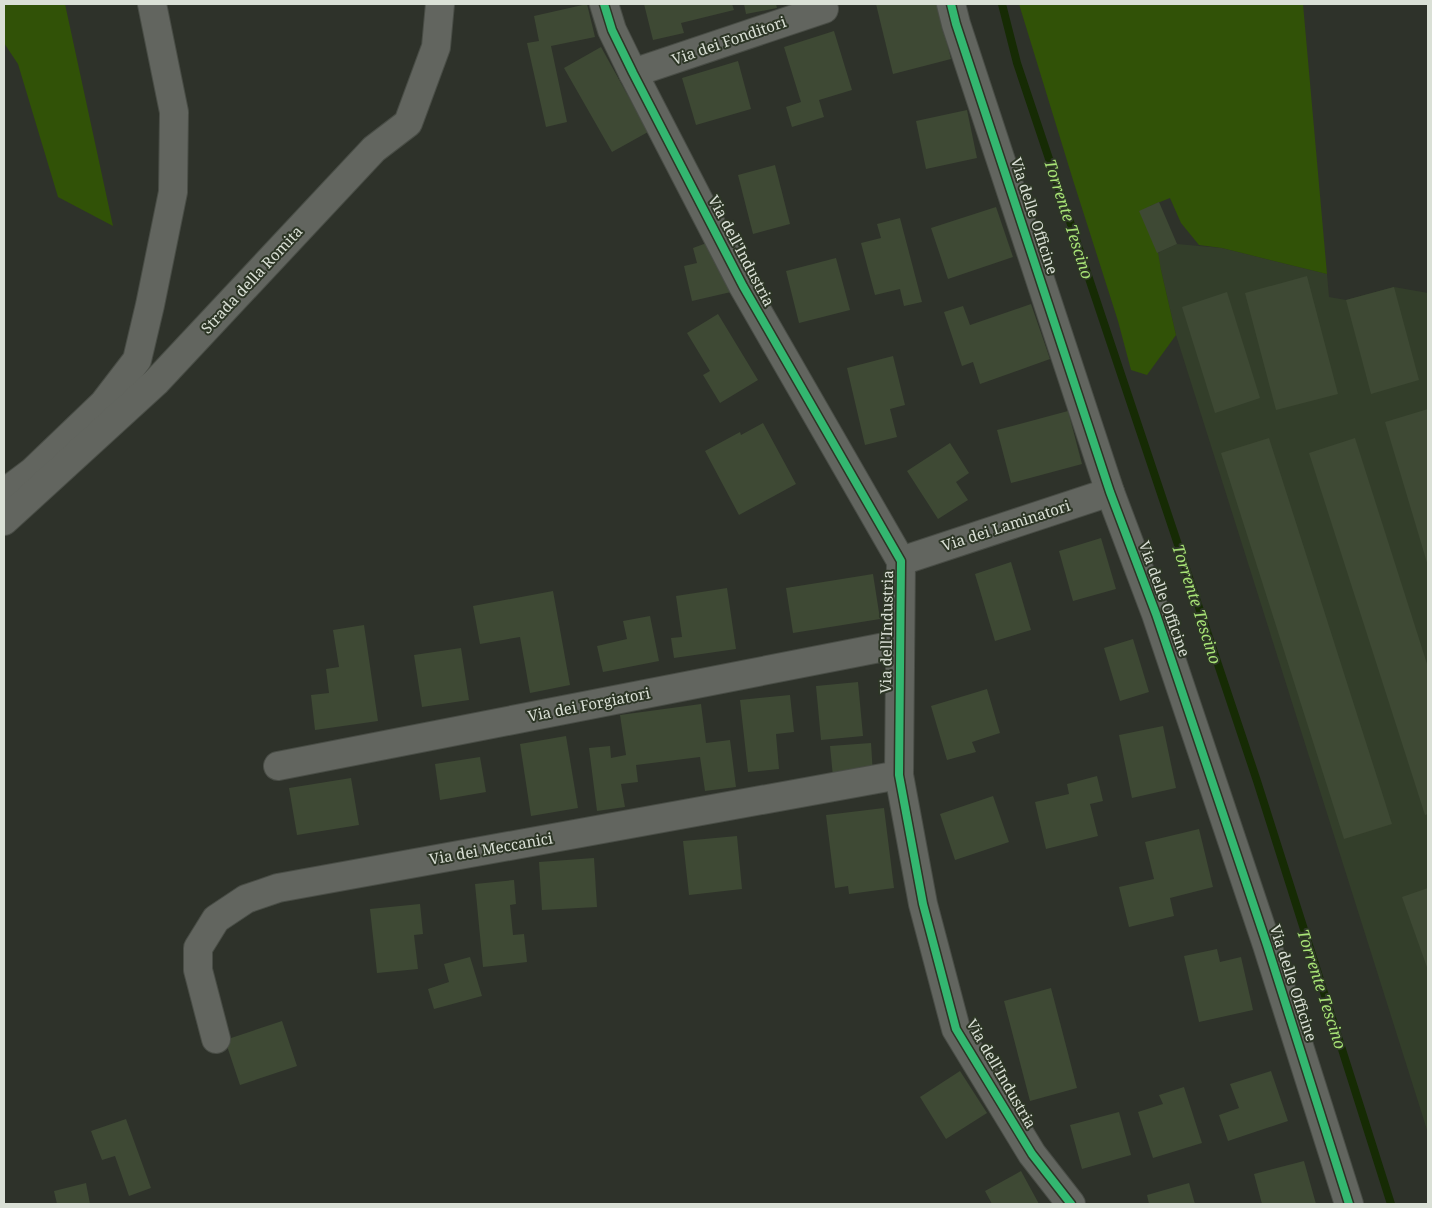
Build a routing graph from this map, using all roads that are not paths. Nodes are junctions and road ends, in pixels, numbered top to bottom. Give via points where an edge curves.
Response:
1 (152, 4) edge
2 (440, 4) edge
3 (604, 4) edge
4 (951, 4) edge
5 (824, 9) dead end
6 (633, 73) junction
7 (1110, 492) junction
8 (4, 493) edge
9 (4, 521) edge
10 (902, 561) junction
11 (900, 644) junction
12 (278, 766) dead end
13 (899, 775) junction
14 (216, 1039) dead end
15 (1071, 1204) edge
16 (1349, 1204) edge

1 - 8 street via 174,112 173,192 136,360 104,403 32,472
2 - 9 street, Strada della Romita via 436,47 408,123 374,149 156,382
3 - 6 street, Via dell'Industria via 612,30
4 - 7 street, Via delle Officine
5 - 6 street, Via dei Fonditori
6 - 10 street, Via dell'Industria via 743,286
7 - 10 street, Via dei Laminatori
7 - 16 street, Via delle Officine via 1156,614 1267,945
10 - 11 street, Via dell'Industria
11 - 12 street, Via dei Forgiatori
11 - 13 street, Via dell'Industria
13 - 14 street, Via dei Meccanici via 278,888 246,899 216,919 198,948 198,970
13 - 15 street, Via dell'Industria via 923,904 956,1029 1032,1154

